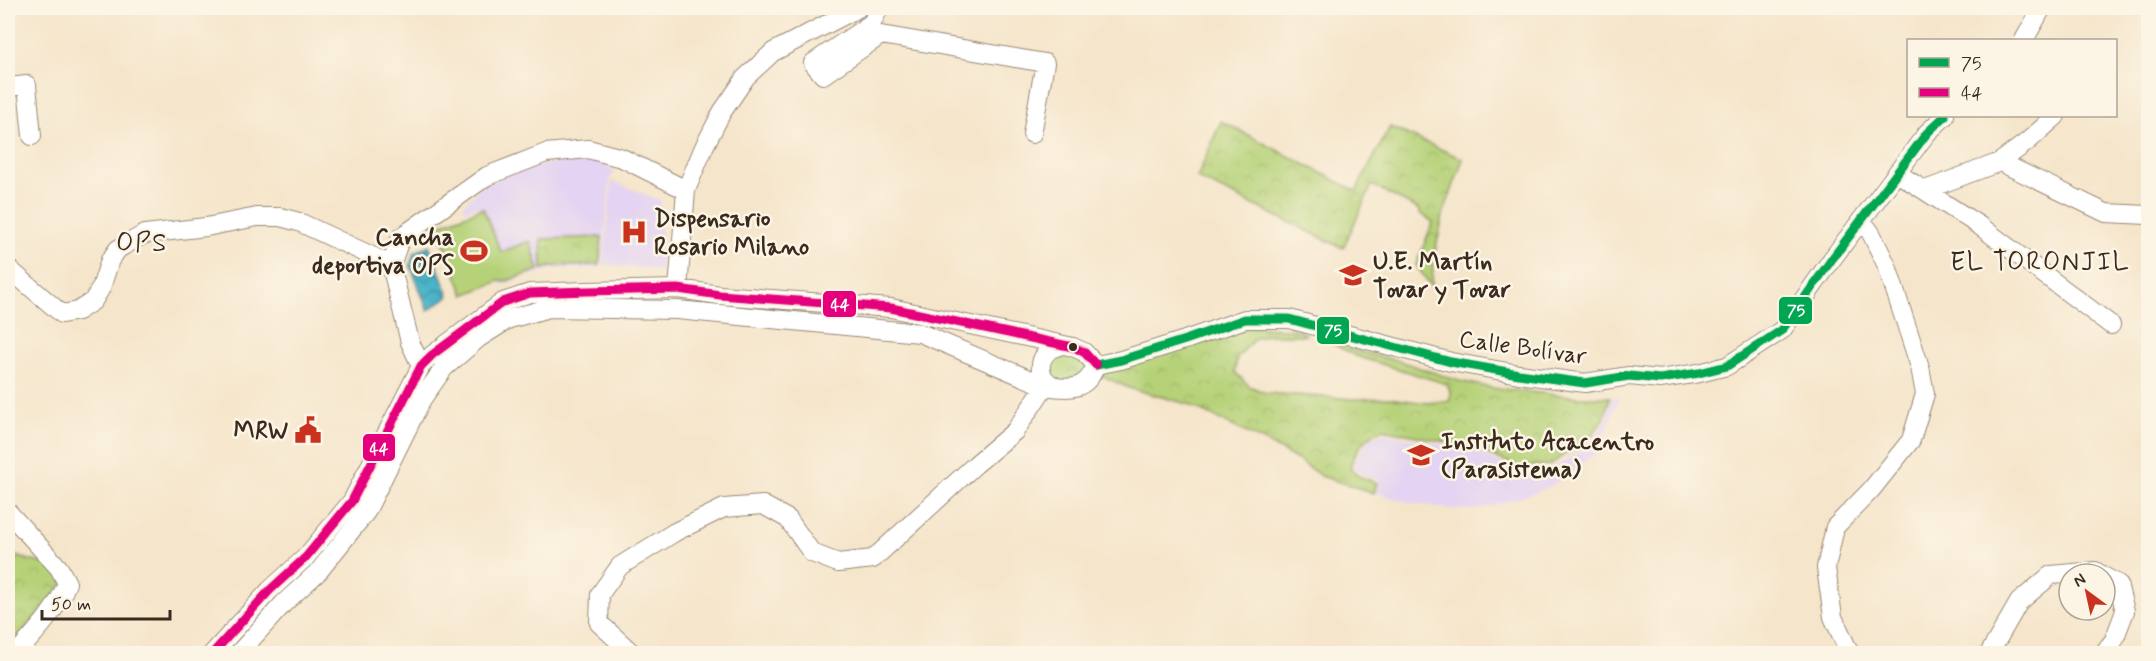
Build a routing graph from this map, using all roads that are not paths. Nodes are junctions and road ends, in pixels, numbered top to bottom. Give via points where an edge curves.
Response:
1 (879, 8) edge
2 (2042, 8) edge
3 (854, 9) edge
4 (2025, 39) edge
5 (8, 87) edge
6 (1944, 117) edge
7 (2055, 117) edge
8 (1032, 134) dead end
9 (32, 136) dead end
10 (2000, 162) junction
11 (1897, 173) junction
12 (686, 190) junction
13 (1925, 190) junction
14 (2148, 215) edge
15 (1861, 220) junction
16 (391, 265) junction
17 (8, 268) edge
18 (678, 289) junction
19 (2111, 326) dead end
20 (1060, 346) junction
21 (1096, 365) junction
22 (421, 366) junction
23 (1051, 387) junction
24 (8, 512) edge
25 (2057, 574) edge
26 (2117, 583) edge
27 (16, 654) edge
28 (212, 654) edge
29 (238, 654) edge
30 (633, 654) edge
31 (1850, 654) edge
32 (1989, 654) edge
33 (2103, 654) edge

1 - 8 street via 872,23 813,63 823,75 881,35 1044,63
2 - 4 street
3 - 12 street via 773,52 746,77 722,112
5 - 9 street via 27,85
6 - 11 street, Calle Bolívar
7 - 10 street
10 - 13 street
10 - 14 street via 2106,213
11 - 13 street
11 - 15 street, Calle Bolívar
12 - 16 street via 622,158 588,149 546,153 487,176 427,217 400,237
12 - 18 street
13 - 19 street via 1980,226
15 - 21 street, Calle Bolívar via 1782,330 1726,366 1699,373 1660,379 1629,376 1585,383 1530,376 1451,362 1289,319 1245,319
15 - 31 street via 1887,266 1925,394 1911,440 1835,527 1826,568 1833,617
16 - 17 street via 299,222 257,217 145,234 118,249 93,301 78,311 62,314
16 - 22 street via 410,342
18 - 20 street via 891,308
18 - 22 street via 530,293 502,302
20 - 21 street via 1084,352
20 - 23 street via 1047,351 1041,363 1042,375
21 - 23 street via 1082,385
22 - 28 street via 352,501 306,557
23 - 29 street via 920,333 677,310 549,308 509,319 478,338 444,368 422,399 366,512 320,571 284,603
23 - 30 street via 1015,431 873,559 838,563 812,553 788,519 763,505 724,508 620,566 600,594 599,622
24 - 27 street via 59,568 67,583 62,597 37,632
25 - 32 street via 2051,574 2019,602
26 - 33 street via 2125,611 2114,640

